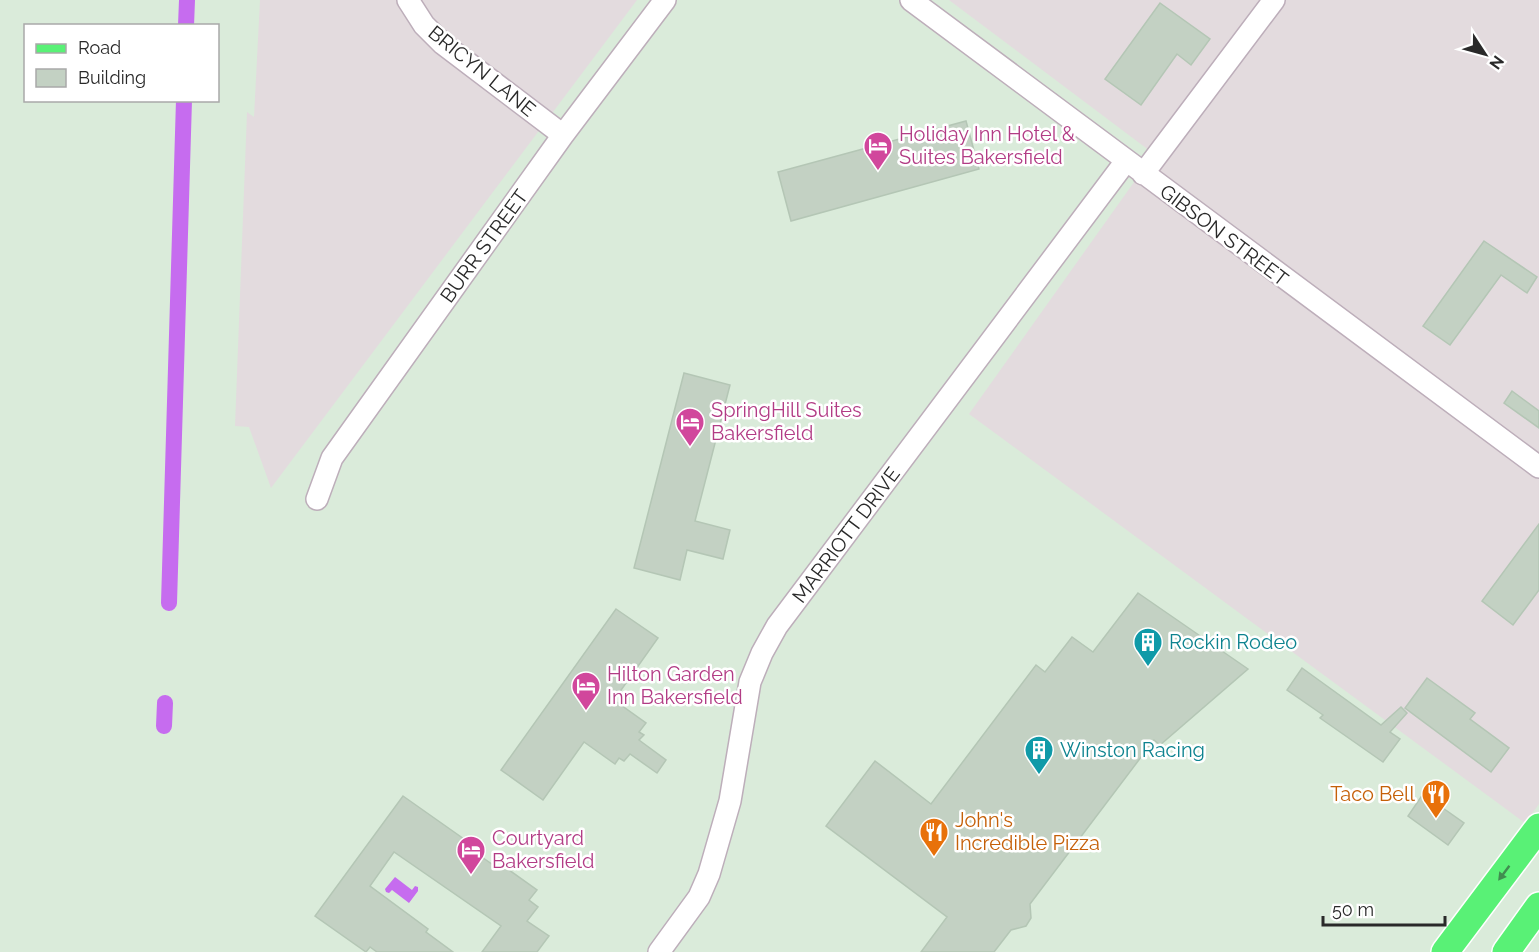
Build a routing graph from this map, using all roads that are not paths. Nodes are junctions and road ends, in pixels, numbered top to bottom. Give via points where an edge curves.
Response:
1 (408, 0) edge
2 (665, 0) edge
3 (911, 0) edge
4 (1274, 0) edge
5 (563, 135) junction
6 (1126, 161) junction
7 (1143, 174) junction
8 (1539, 467) edge
9 (317, 499) dead end
10 (1539, 827) edge
11 (1539, 906) edge
12 (659, 952) edge
13 (1445, 952) edge
14 (1506, 952) edge

1 - 5 street, BRICYN LANE via 424,25 443,44
2 - 5 street, BURR STREET
3 - 6 street, GIBSON STREET
4 - 7 street
5 - 9 street, BURR STREET via 332,458
6 - 7 street, GIBSON STREET
6 - 12 street, MARRIOTT DRIVE via 777,626 750,682 730,801 709,874 699,897
7 - 8 street, GIBSON STREET
10 -> 13 main road
11 - 14 main road

